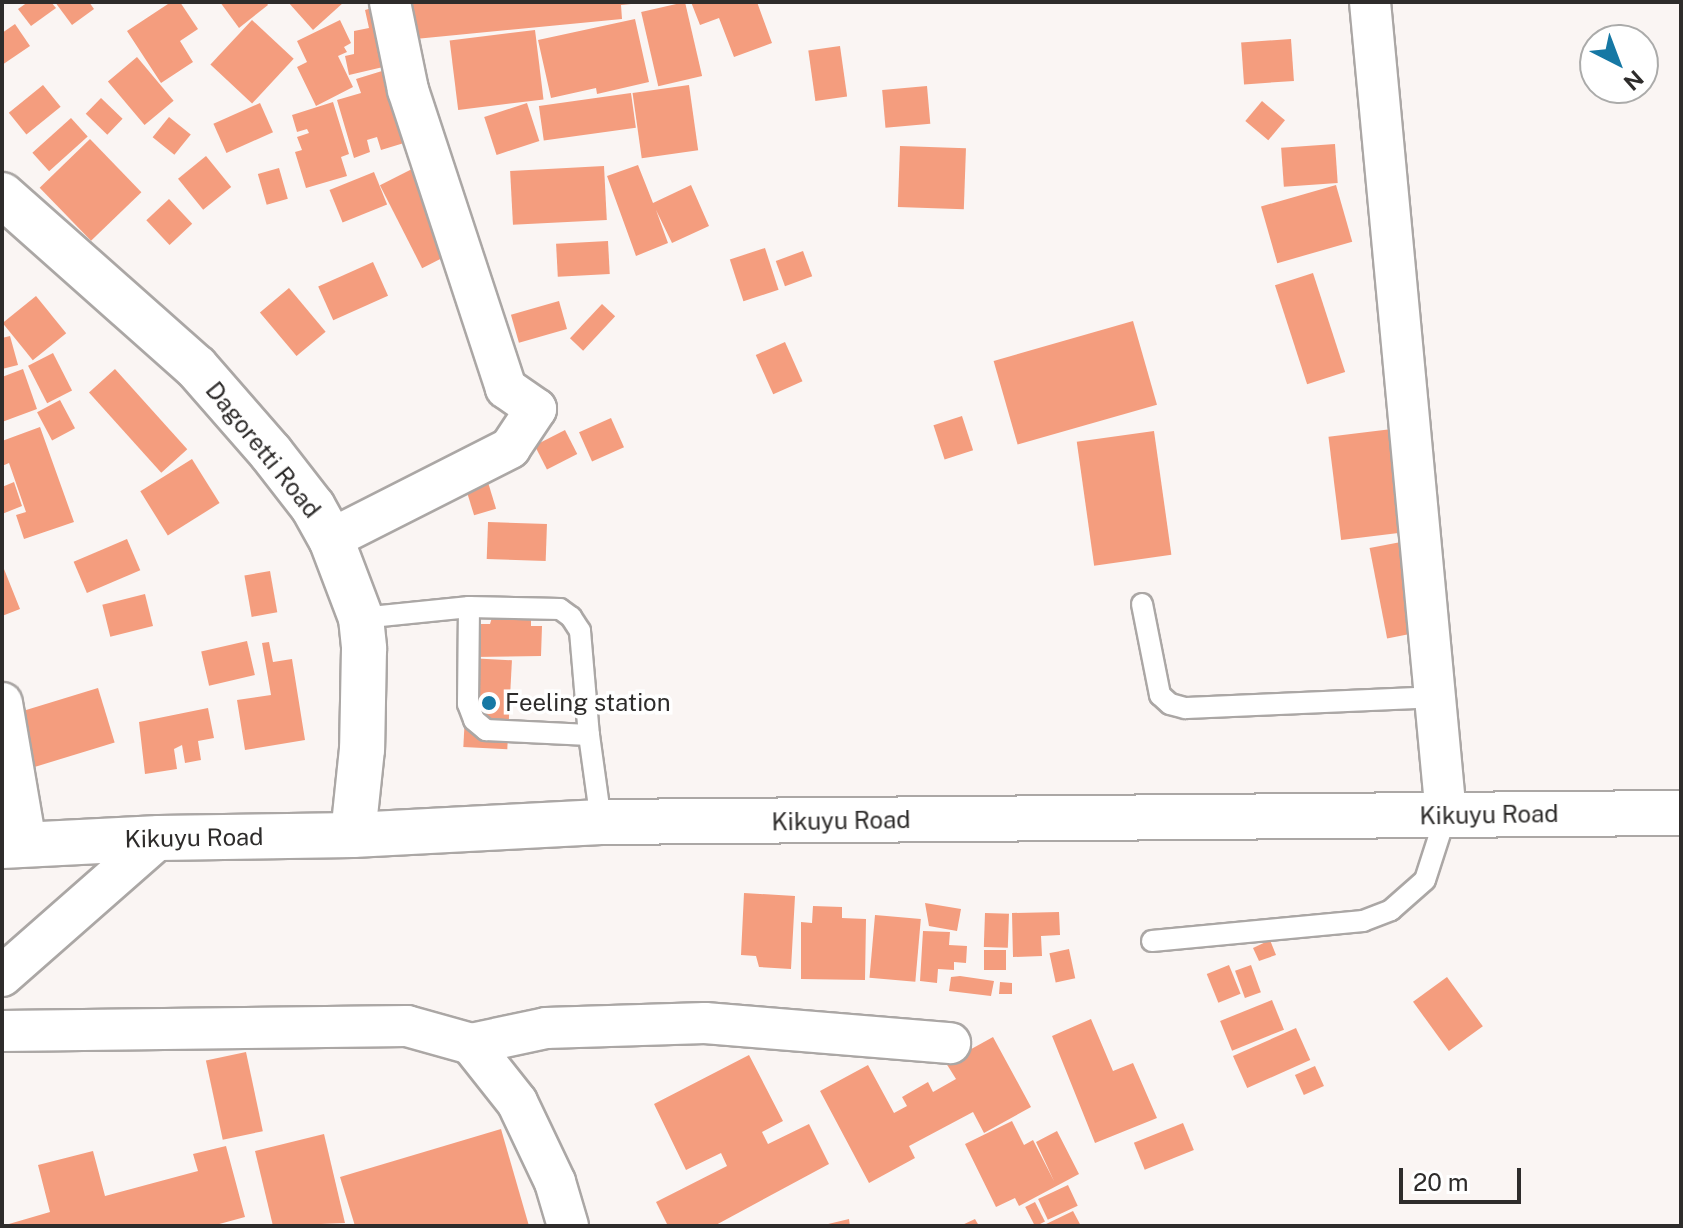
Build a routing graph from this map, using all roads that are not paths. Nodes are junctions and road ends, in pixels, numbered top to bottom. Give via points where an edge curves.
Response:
1 (390, 2) edge
2 (1370, 2) edge
3 (2, 195) edge
4 (331, 539) junction
5 (1142, 604) dead end
6 (469, 607) junction
7 (361, 618) junction
8 (1435, 697) junction
9 (2, 703) edge
10 (589, 735) junction
11 (1681, 813) edge
12 (1446, 815) junction
13 (601, 822) junction
14 (353, 835) junction
15 (159, 838) junction
16 (14, 844) edge
17 (1152, 941) dead end
18 (2, 976) edge
19 (2, 1031) edge
20 (950, 1043) dead end
21 (471, 1044) junction
22 (568, 1226) edge

1 - 4 street via 408,90 506,388 536,409 510,448
2 - 8 street
3 - 4 main road, Dagoretti Road via 196,367 288,475
4 - 7 main road, Dagoretti Road
5 - 8 lane via 1160,695 1170,704 1185,708
6 - 7 lane
6 - 10 lane via 560,609 571,617 580,631
6 - 10 lane via 468,704 474,720 486,730
7 - 14 main road, Dagoretti Road via 362,749
8 - 12 street
9 - 16 street
10 - 13 lane
11 - 12 main road, Kikuyu Road
12 - 13 main road, Kikuyu Road
12 - 17 lane via 1425,880 1391,910 1363,921
13 - 14 main road, Kikuyu Road
14 - 15 main road, Kikuyu Road
15 - 16 main road, Kikuyu Road
15 - 18 street
19 - 21 street via 407,1026
20 - 21 street via 705,1023 546,1028
21 - 22 street via 517,1102 555,1182

